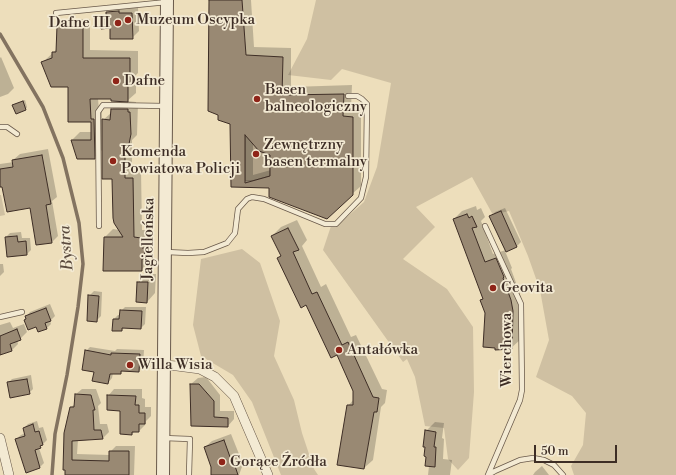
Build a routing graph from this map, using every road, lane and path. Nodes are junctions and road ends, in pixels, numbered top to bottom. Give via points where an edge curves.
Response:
1 (167, 1) edge
2 (56, 14) dead end
3 (348, 96) dead end
4 (166, 106) junction
5 (0, 127) edge
6 (17, 134) dead end
7 (100, 226) dead end
8 (485, 226) dead end
9 (165, 252) junction
10 (22, 312) dead end
11 (0, 317) edge
12 (163, 365) junction
13 (0, 438) edge
14 (162, 438) junction
15 (9, 475) edge
16 (163, 475) edge
17 (189, 475) edge
18 (268, 475) edge
19 (488, 475) edge
20 (563, 475) edge

1 - 2 lane, Jagiellońska
1 - 4 street, Jagiellońska
3 - 9 lane via 356,96 366,104 366,177 361,198 336,224 325,224 252,196 238,209 236,233 227,243 204,252
4 - 7 lane via 103,105 98,112
4 - 9 street, Jagiellońska
5 - 6 lane via 7,127
8 - 19 lane, Wierchowa via 521,304 522,390
9 - 12 street, Jagiellońska
10 - 11 lane
12 - 14 street, Jagiellońska
12 - 18 street via 200,369 215,377 234,396
13 - 15 street
14 - 16 street, Jagiellońska
14 - 17 lane via 190,439
19 - 20 lane, Wierchowa via 520,460 533,458 554,465

